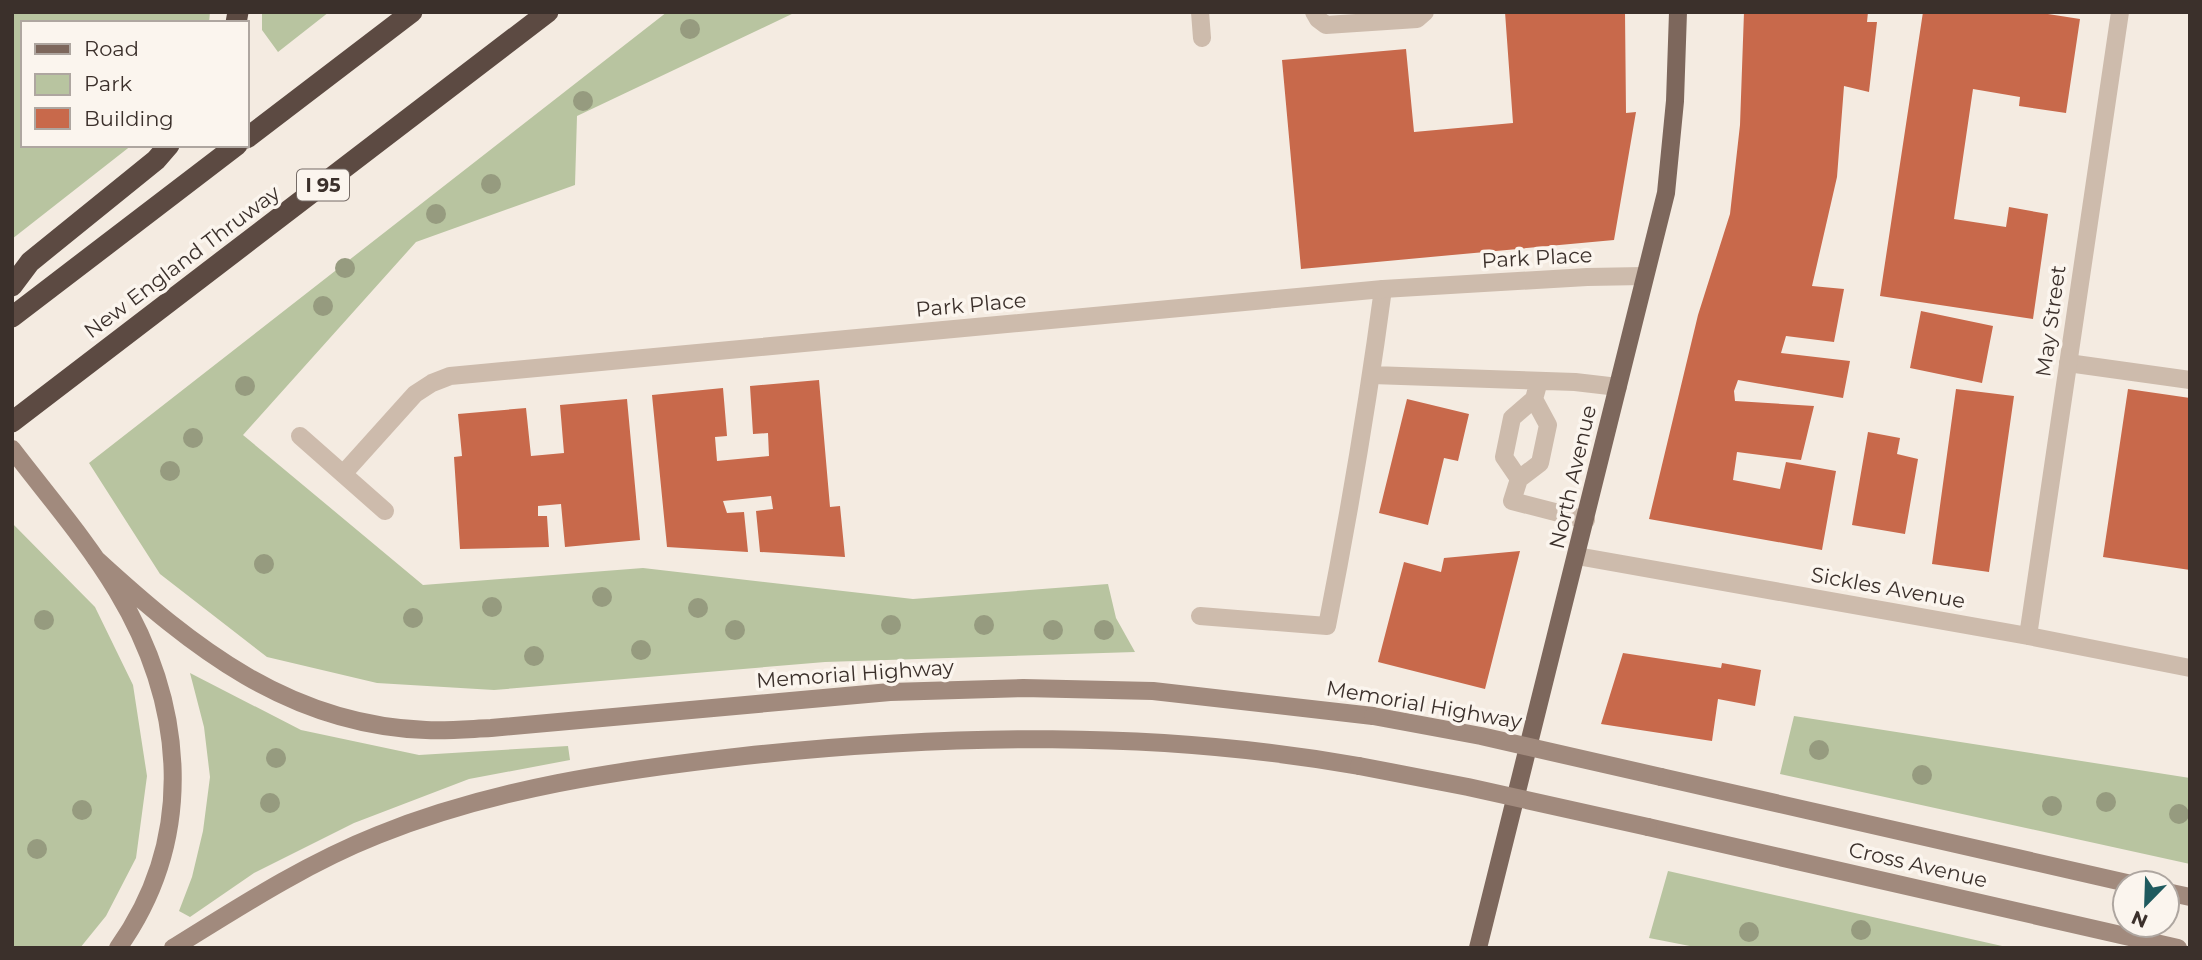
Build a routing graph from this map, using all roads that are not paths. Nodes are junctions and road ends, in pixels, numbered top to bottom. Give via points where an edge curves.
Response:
1 (412, 12) edge
2 (548, 12) edge
3 (1200, 12) edge
4 (1314, 12) edge
5 (1425, 12) edge
6 (1678, 12) edge
7 (2120, 12) edge
8 (1202, 38) dead end
9 (248, 137) edge
10 (167, 147) edge
11 (234, 147) edge
12 (1644, 276) junction
13 (12, 286) edge
14 (1383, 289) junction
15 (12, 317) edge
16 (2068, 363) junction
17 (1372, 376) junction
18 (2190, 380) edge
19 (1539, 381) junction
20 (1618, 387) junction
21 (1534, 399) junction
22 (12, 422) edge
23 (299, 436) dead end
24 (12, 449) edge
25 (343, 474) junction
26 (1519, 479) junction
27 (385, 511) dead end
28 (1586, 520) junction
29 (1577, 556) junction
30 (96, 559) junction
31 (1200, 616) dead end
32 (2028, 636) junction
33 (2190, 668) edge
34 (1661, 777) joint
35 (2111, 879) edge
36 (118, 948) edge
37 (173, 948) edge
38 (1478, 948) edge
39 (2178, 948) edge

1 - 9 highway
2 - 22 highway, New England Thruway / I 95
3 - 8 street
4 - 5 street via 1326,25 1417,19
6 - 12 main road, North Avenue via 1666,194
7 - 16 street, May Street
10 - 13 highway via 30,262
11 - 15 highway
12 - 14 street, Park Place
12 - 20 main road, North Avenue
14 - 17 street
14 - 25 street, Park Place via 450,376 415,394
16 - 18 street
16 - 32 street, May Street
17 - 19 street
17 - 31 street via 1327,626
19 - 20 street
19 - 21 street
20 - 28 main road, North Avenue
21 - 26 street via 1548,425 1540,463
21 - 26 street via 1512,418 1504,457
23 - 25 street
24 - 30 main road
25 - 27 street
26 - 28 street via 1512,501
28 - 29 main road, North Avenue
29 - 32 street, Sickles Avenue
29 - 38 main road, North Avenue
30 - 34 main road, Memorial Highway, bridge via 185,636 245,677 312,707 387,726 491,728 890,692 1153,691 1373,716
30 - 36 main road via 118,592 162,691 174,761 168,832 159,867
32 - 33 street, Sickles Avenue
34 - 35 main road, Cross Avenue
37 - 39 main road, Cross Avenue, bridge via 308,867 376,835 511,792 652,766 792,751 897,742 1056,739 1200,746 1359,766

